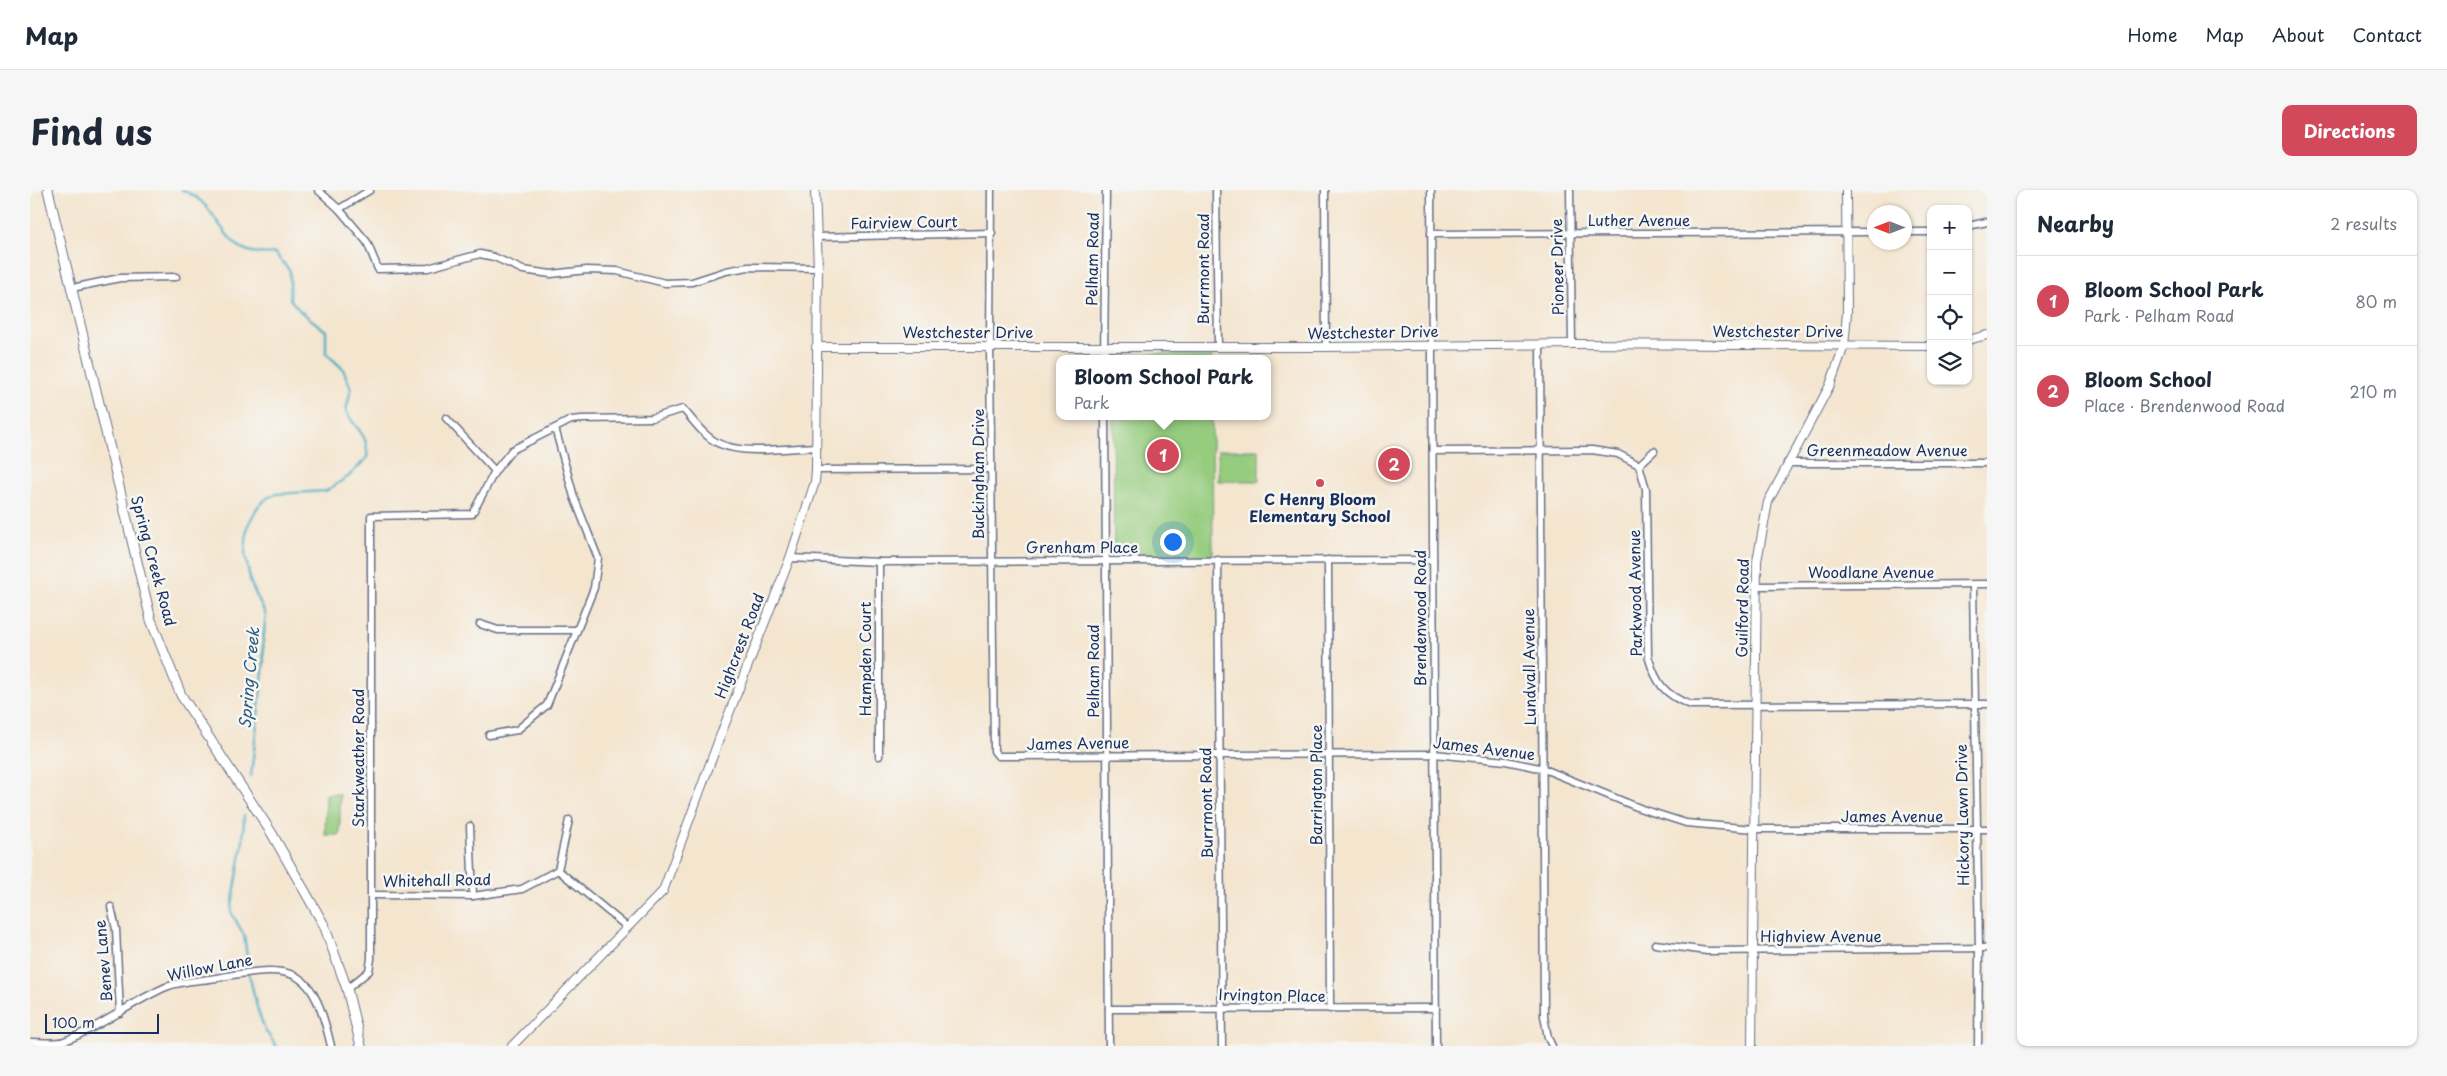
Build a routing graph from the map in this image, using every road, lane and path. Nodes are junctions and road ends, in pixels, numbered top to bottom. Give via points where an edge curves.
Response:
1 (48, 190) edge
2 (318, 190) edge
3 (370, 190) edge
4 (815, 190) edge
5 (992, 190) edge
6 (1106, 190) edge
7 (1216, 190) edge
8 (1325, 190) edge
9 (1431, 190) edge
10 (1570, 190) edge
11 (1846, 190) edge
12 (339, 209) junction
13 (1987, 222) edge
14 (1972, 225) edge
15 (1846, 232) junction
16 (1867, 232) edge
17 (1912, 232) edge
18 (1927, 232) edge
19 (992, 234) junction
20 (1431, 234) junction
21 (1570, 234) junction
22 (816, 237) junction
23 (818, 268) junction
24 (176, 277) dead end
25 (72, 288) junction
26 (1987, 335) edge
27 (1972, 339) edge
28 (1572, 344) junction
29 (1431, 346) junction
30 (1540, 346) junction
31 (1844, 346) junction
32 (1927, 346) edge
33 (816, 347) junction
34 (990, 347) junction
35 (1218, 347) junction
36 (1326, 347) junction
37 (1104, 348) junction
38 (1104, 355) edge
39 (446, 418) dead end
40 (1105, 420) edge
41 (555, 428) junction
42 (816, 447) junction
43 (1540, 450) junction
44 (1433, 451) junction
45 (1654, 451) dead end
46 (1787, 463) junction
47 (1987, 463) edge
48 (1639, 465) junction
49 (991, 469) junction
50 (816, 470) junction
51 (495, 471) junction
52 (790, 558) junction
53 (1218, 560) junction
54 (1328, 560) junction
55 (1433, 560) junction
56 (992, 561) junction
57 (1106, 561) junction
58 (879, 562) junction
59 (1972, 584) junction
60 (1987, 584) edge
61 (1756, 586) junction
62 (480, 624) dead end
63 (577, 630) junction
64 (1974, 704) junction
65 (1987, 704) edge
66 (1756, 706) junction
67 (488, 735) dead end
68 (1329, 754) junction
69 (1434, 754) junction
70 (1106, 755) junction
71 (879, 756) dead end
72 (998, 756) joint
73 (1218, 756) junction
74 (1544, 769) junction
75 (569, 820) dead end
76 (470, 826) dead end
77 (1754, 829) junction
78 (1976, 829) junction
79 (1987, 829) edge
80 (558, 870) junction
81 (372, 895) junction
82 (473, 896) junction
83 (111, 907) dead end
84 (627, 927) junction
85 (1655, 944) dead end
86 (1979, 948) junction
87 (1987, 948) edge
88 (1754, 950) junction
89 (347, 989) junction
90 (1222, 1008) junction
91 (1436, 1008) junction
92 (1109, 1009) junction
93 (1330, 1009) junction
94 (120, 1013) junction
95 (30, 1042) edge
96 (331, 1046) edge
97 (361, 1046) edge
98 (512, 1046) edge
99 (1109, 1046) edge
100 (1222, 1046) edge
101 (1436, 1046) edge
102 (1552, 1046) edge
103 (1752, 1046) edge
104 (1978, 1046) edge

1 - 25 main road, Spring Creek Road
2 - 12 street
3 - 12 street
4 - 22 street, Highcrest Road
5 - 19 street, Buckingham Drive
6 - 37 street, Pelham Road
7 - 35 street, Burrmont Road
8 - 36 street
9 - 20 street, Brendenwood Road
10 - 21 street, Pioneer Drive
11 - 15 street, Guilford Road
12 - 23 street via 367,242 378,269 428,268 480,254 523,270 551,274 617,271 665,283 692,282 748,267
13 - 14 street
15 - 16 street, Luther Avenue
15 - 21 street, Luther Avenue
15 - 31 street, Guilford Road
17 - 18 street
19 - 22 street, Fairview Court
19 - 34 street, Buckingham Drive
20 - 21 street, Luther Avenue
20 - 29 street, Brendenwood Road
21 - 28 street, Pioneer Drive
22 - 23 street, Highcrest Road
23 - 33 street, Highcrest Road
24 - 25 street via 120,278
25 - 89 main road, Spring Creek Road via 152,620 181,695 271,832 324,925
26 - 27 street
28 - 30 street, Westchester Drive
28 - 31 street, Westchester Drive
29 - 30 street, Westchester Drive
29 - 36 street, Westchester Drive
29 - 44 street, Brendenwood Road
30 - 43 street, Lundvall Avenue
31 - 32 street, Westchester Drive
31 - 46 street, Guilford Road via 1830,384
33 - 34 street, Westchester Drive
33 - 42 street, Highcrest Road
34 - 37 street, Westchester Drive
34 - 49 street, Buckingham Drive
35 - 36 street, Westchester Drive
35 - 37 street, Westchester Drive
37 - 38 street, Pelham Road
39 - 51 street
40 - 57 street, Pelham Road
41 - 42 street via 582,418 652,418 683,409 718,444 739,450
41 - 51 street via 512,450
41 - 63 street via 574,497 598,558 594,588
42 - 50 street, Highcrest Road
43 - 44 street
43 - 48 street via 1592,450 1618,454
43 - 74 street, Lundvall Avenue
44 - 55 street, Brendenwood Road
45 - 48 street
46 - 47 street, Greenmeadow Avenue
46 - 61 street, Guilford Road via 1768,502 1760,540
48 - 66 street, Parkwood Avenue via 1646,489 1648,656 1653,674 1662,689 1691,705
49 - 50 street
49 - 56 street, Buckingham Drive
50 - 52 street, Highcrest Road
51 - 81 street, Starkweather Road via 472,514 371,516
52 - 58 street, Grenham Place
52 - 84 street, Highcrest Road via 663,891
53 - 54 street, Grenham Place
53 - 57 street, Grenham Place
53 - 73 street, Burrmont Road
54 - 55 street, Grenham Place
54 - 68 street, Barrington Place
55 - 69 street, Brendenwood Road
56 - 57 street, Grenham Place
56 - 58 street, Grenham Place
56 - 72 street, Buckingham Drive via 994,751
57 - 70 street, Pelham Road
58 - 71 street, Hampden Court
59 - 60 street, Woodlane Avenue
59 - 61 street, Woodlane Avenue
59 - 64 street, Hickory Lawn Drive
61 - 66 street, Guilford Road
62 - 63 street via 498,630
63 - 67 street via 547,705 517,730
64 - 65 street, Parkwood Avenue
64 - 66 street, Parkwood Avenue
64 - 78 street, Hickory Lawn Drive
66 - 77 street, Guilford Road
68 - 69 street, James Avenue
68 - 73 street, James Avenue
68 - 93 street, Barrington Place
69 - 74 street, James Avenue via 1506,761
69 - 91 street, Brendenwood Road
70 - 72 street, James Avenue
70 - 73 street, James Avenue
70 - 92 street, Pelham Road
73 - 90 street, Burrmont Road
74 - 77 street, James Avenue via 1642,809 1686,823
74 - 102 street, Lundvall Avenue via 1544,1016
75 - 80 street
76 - 82 street
77 - 78 street, James Avenue
77 - 88 street, Guilford Road
78 - 79 street, James Avenue
78 - 86 street, Hickory Lawn Drive
80 - 82 street, Whitehall Road via 522,889
80 - 84 street
81 - 82 street, Whitehall Road
81 - 89 street, Starkweather Road via 369,971
83 - 94 street, Benev Lane via 116,929
84 - 98 street, Highcrest Road
85 - 88 street, Highview Avenue via 1707,951
86 - 87 street, Highview Avenue
86 - 88 street, Highview Avenue
86 - 104 street, Hickory Lawn Drive
88 - 103 street, Guilford Road
89 - 97 main road, Spring Creek Road
90 - 92 street, Irvington Place
90 - 93 street, Irvington Place
90 - 100 street, Burrmont Road
91 - 93 street, Irvington Place
91 - 101 street, Brendenwood Road
92 - 99 street, Pelham Road
94 - 95 street, Willow Lane via 63,1041
94 - 96 street, Willow Lane via 166,987 282,970 303,980 319,1003

